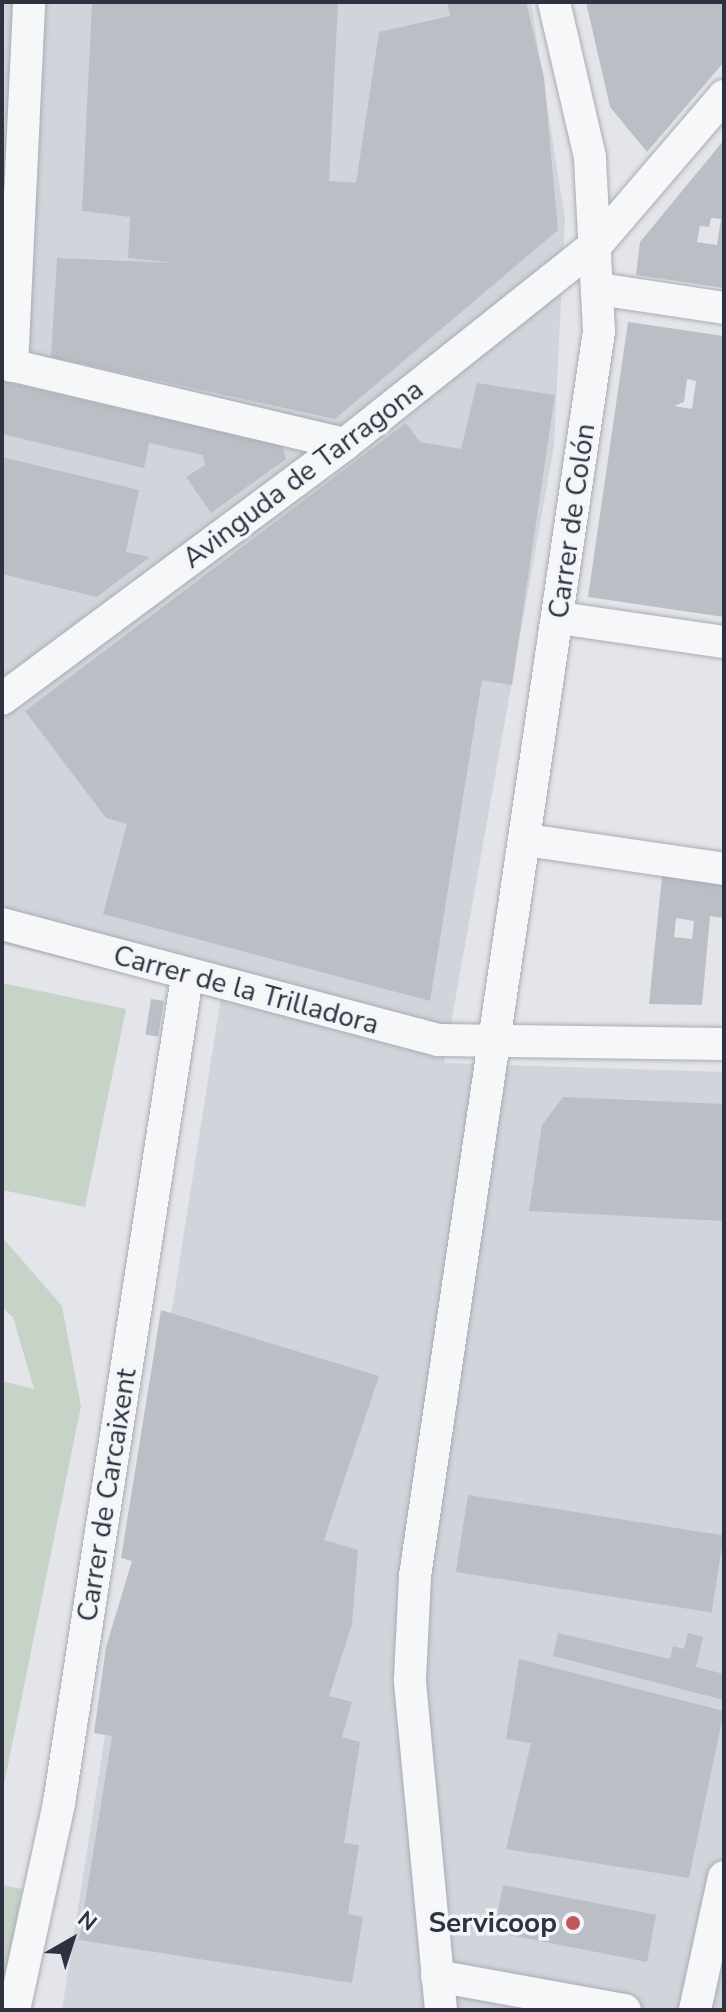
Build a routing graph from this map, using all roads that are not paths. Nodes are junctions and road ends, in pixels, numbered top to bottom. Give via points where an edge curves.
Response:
1 (29, 2) edge
2 (554, 2) edge
3 (724, 96) edge
4 (598, 243) junction
5 (599, 289) junction
6 (724, 308) edge
7 (7, 365) edge
8 (345, 444) junction
9 (559, 618) junction
10 (724, 642) edge
11 (2, 699) edge
12 (526, 840) junction
13 (724, 869) edge
14 (2, 924) edge
15 (187, 977) junction
16 (493, 1039) junction
17 (724, 1044) edge
18 (724, 1877) edge
19 (437, 1976) junction
20 (14, 2010) edge
21 (441, 2010) edge
22 (625, 2010) edge
23 (695, 2010) edge

1 - 7 street
2 - 4 street, Carrer de Colón via 590,157
3 - 4 street, Avinguda de Tarragona
4 - 5 street, Carrer de Colón
4 - 8 street, Avinguda de Tarragona
5 - 6 street
5 - 9 street, Carrer de Colón
7 - 8 street
8 - 11 street, Avinguda de Tarragona
9 - 10 street
9 - 12 street, Carrer de Colón
12 - 13 street
12 - 16 street, Carrer de Colón
14 - 15 street, Carrer de la Trilladora
15 - 16 street, Carrer de la Trilladora via 438,1040
15 - 20 street, Carrer de Carcaixent via 59,1803
16 - 17 street, Carrer de la Trilladora
16 - 19 street, Carrer de Colón via 415,1576 410,1679
18 - 23 street
19 - 21 street, Carrer de Colón
19 - 22 street

